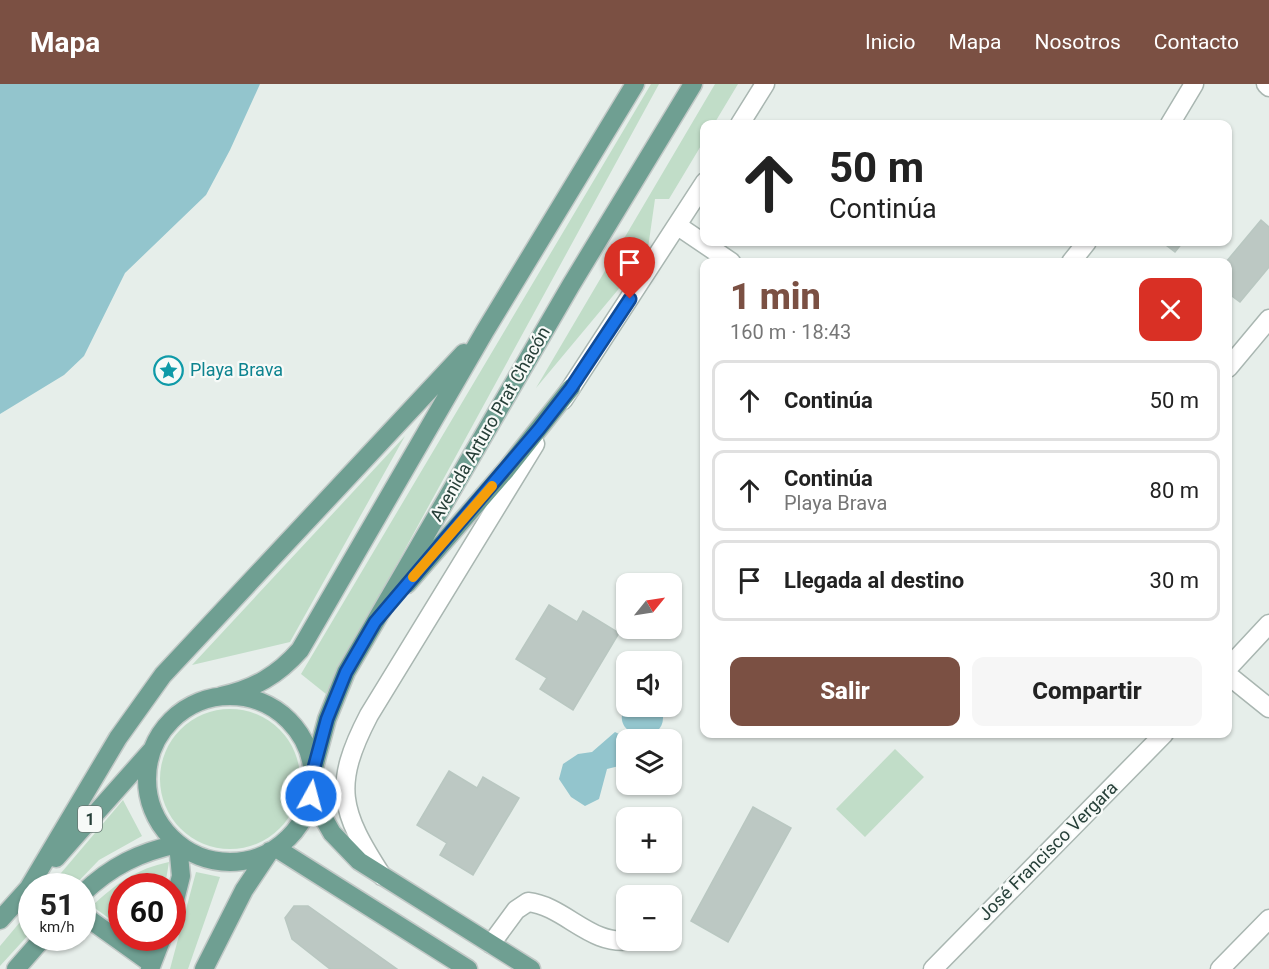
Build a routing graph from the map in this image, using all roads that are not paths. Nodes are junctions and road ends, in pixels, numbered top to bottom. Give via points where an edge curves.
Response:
1 (635, 84) edge
2 (693, 84) edge
3 (765, 84) edge
4 (1194, 84) edge
5 (742, 120) edge
6 (1172, 120) edge
7 (700, 190) edge
8 (678, 226) junction
9 (700, 241) edge
10 (707, 246) edge
11 (1084, 246) edge
12 (725, 258) edge
13 (1074, 258) edge
14 (1269, 319) edge
15 (485, 331) junction
16 (1232, 363) edge
17 (571, 388) junction
18 (375, 622) junction
19 (1269, 624) edge
20 (1232, 664) edge
21 (1232, 678) edge
22 (221, 696) junction
23 (1269, 708) edge
24 (1160, 738) edge
25 (152, 749) junction
26 (312, 775) junction
27 (311, 796) junction
28 (178, 844) junction
29 (273, 850) junction
30 (38, 873) edge
31 (42, 873) edge
32 (181, 873) edge
33 (382, 876) junction
34 (96, 883) edge
35 (18, 900) edge
36 (1269, 919) edge
37 (0, 921) edge
38 (96, 925) edge
39 (616, 941) edge
40 (491, 944) junction
41 (32, 951) edge
42 (157, 951) edge
43 (449, 964) edge
44 (151, 967) edge
45 (16, 969) edge
46 (204, 969) edge
47 (468, 969) edge
48 (531, 969) edge
49 (933, 969) edge
50 (1220, 969) edge

1 - 15 main road, Avenida Arturo Prat Chacón
2 - 18 main road, Avenida Arturo Prat Chacón
3 - 5 street
4 - 6 street
7 - 8 street
8 - 9 street
8 - 17 street
10 - 12 street
11 - 13 street
14 - 16 street
15 - 22 main road, Avenida Arturo Prat Chacón via 300,650 257,685
15 - 30 main road via 163,675 122,731
17 - 18 main road
17 - 33 street via 458,567 352,749 345,781 348,812 359,840
18 - 26 main road, Avenida Arturo Prat Chacón via 336,695
19 - 20 street
21 - 23 street
22 - 25 main road, Avenida Arturo Prat Chacón via 184,709 165,727
22 - 26 main road, Avenida Arturo Prat Chacón via 260,702 283,716 307,749
24 - 49 street, José Francisco Vergara
25 - 28 main road, Avenida Arturo Prat Chacón via 147,775 150,801 161,825
25 - 31 main road, Avenida Arturo Prat Chacón / 1
26 - 27 main road, Avenida Arturo Prat Chacón
27 - 29 main road, Avenida Arturo Prat Chacón via 302,820
27 - 33 main road via 344,848
28 - 29 main road, Avenida Arturo Prat Chacón via 200,856 223,861 247,860
28 - 32 main road
28 - 34 main road via 139,854
29 - 43 main road
29 - 46 main road via 244,890
33 - 40 main road
35 - 37 main road, Avenida Arturo Prat Chacón / 1
36 - 50 street
38 - 44 main road
39 - 40 street via 590,933 539,903 528,902 516,910
40 - 48 main road
41 - 45 main road
42 - 44 main road
43 - 47 main road

